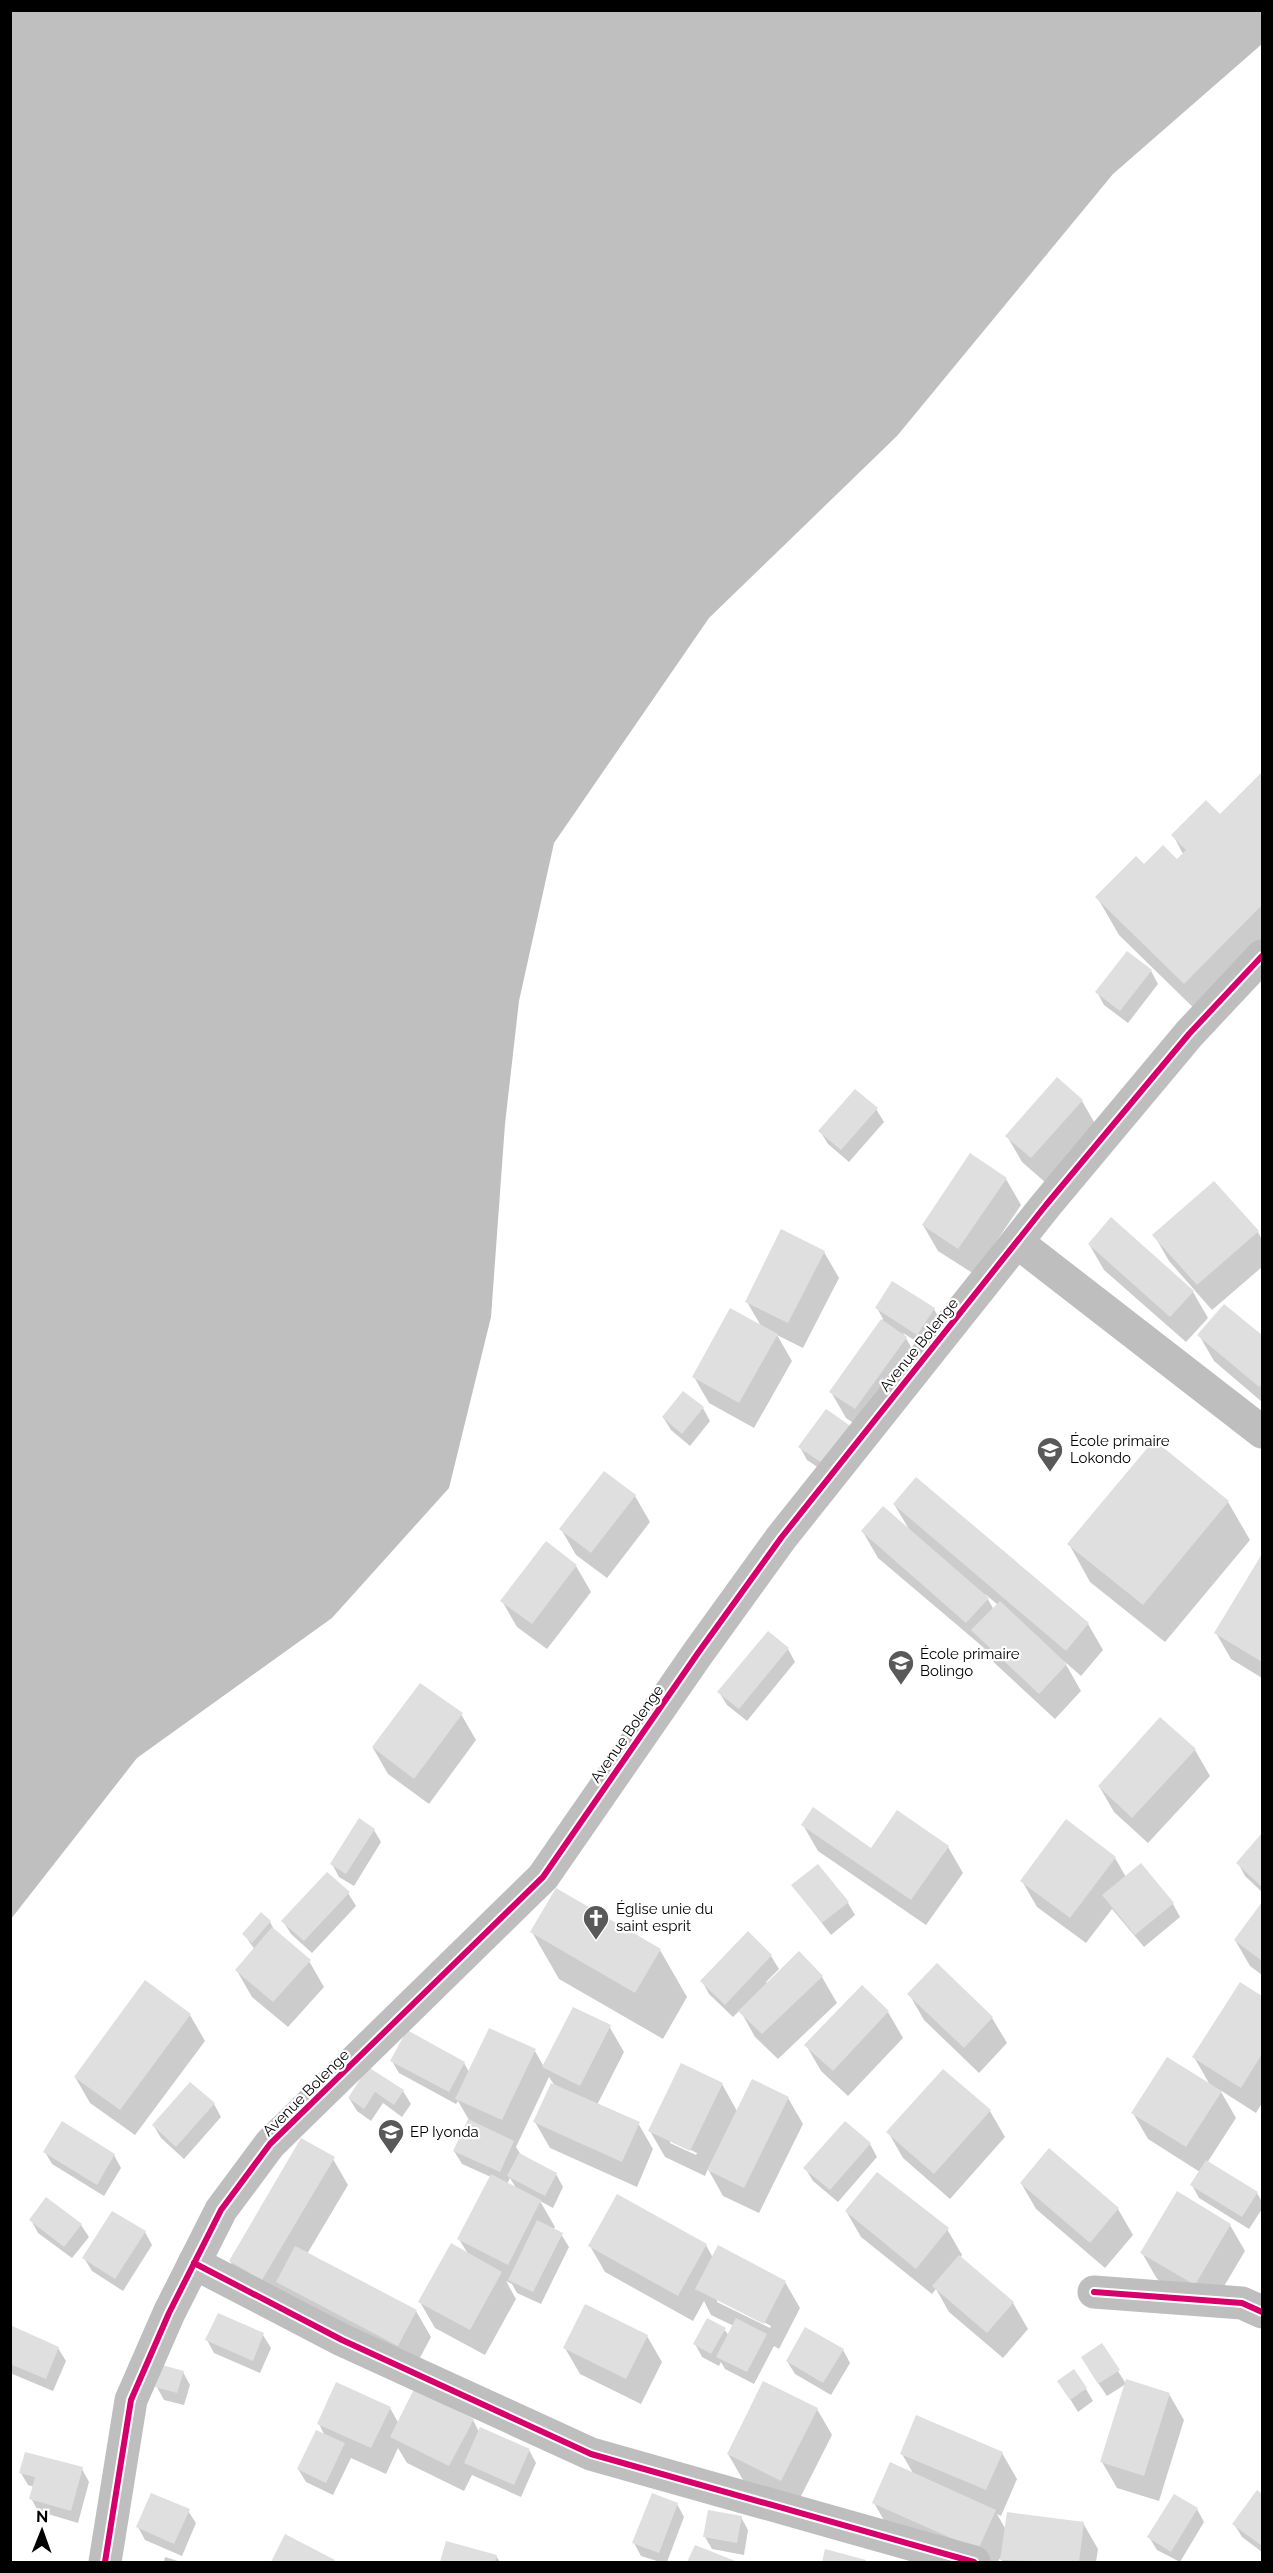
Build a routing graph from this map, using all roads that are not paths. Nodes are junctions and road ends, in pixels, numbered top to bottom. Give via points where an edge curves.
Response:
1 (1263, 957) edge
2 (1017, 1242) junction
3 (1263, 1432) edge
4 (194, 2263) junction
5 (1094, 2292) dead end
6 (1263, 2312) edge
7 (105, 2562) edge
8 (974, 2562) edge

1 - 2 street, Avenue Bolenge via 1189,1034
2 - 3 street
2 - 4 street, Avenue Bolenge via 780,1538 543,1877 270,2144 221,2210
4 - 7 street, Avenue Bolenge via 131,2400
4 - 8 street via 342,2340 591,2454
5 - 6 street via 1242,2303

